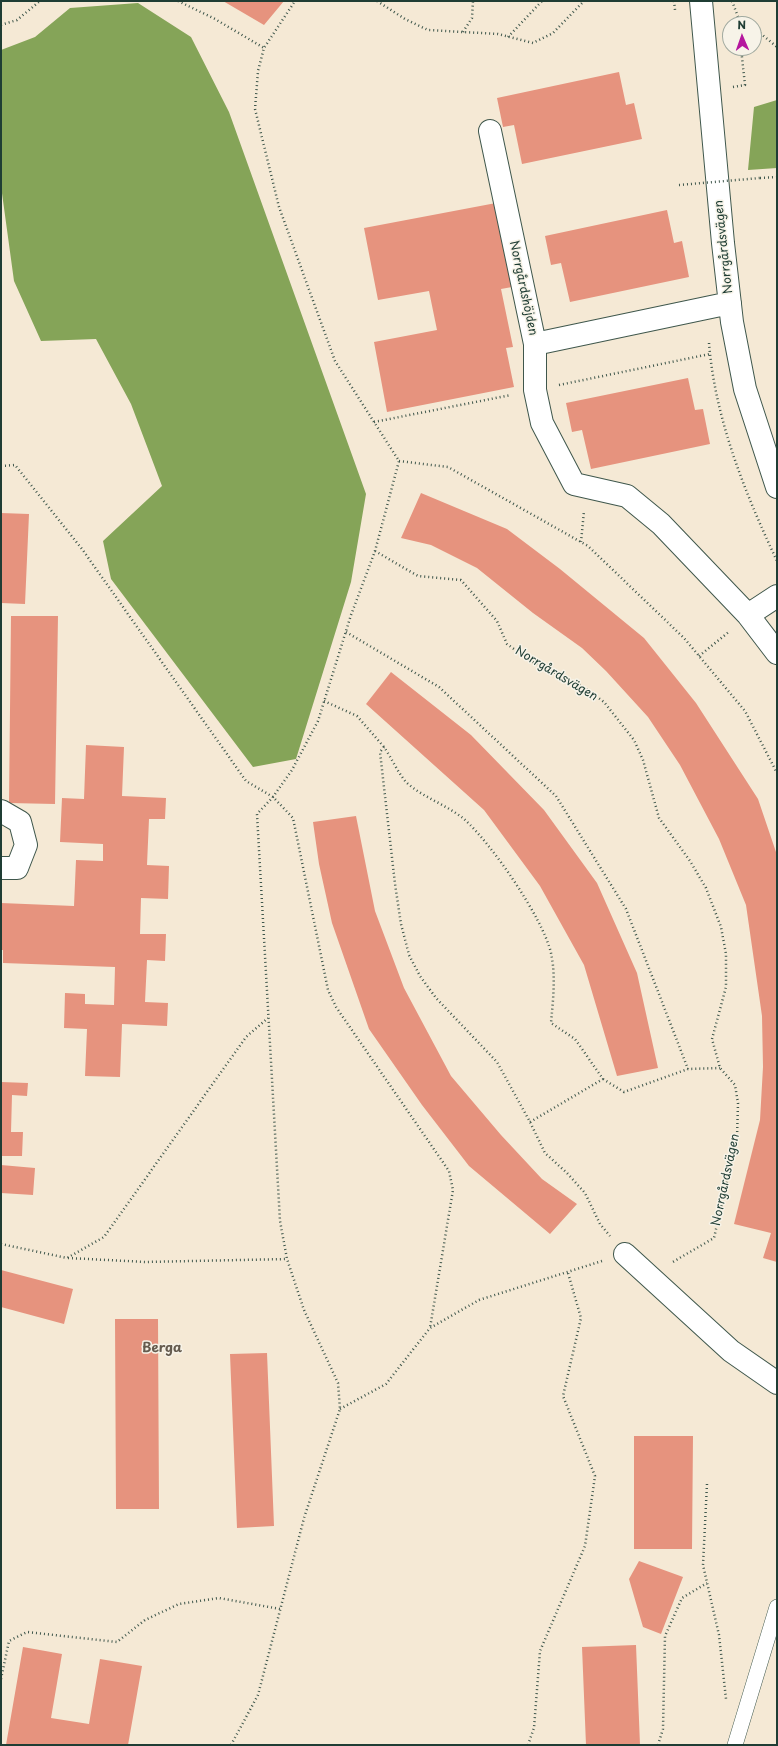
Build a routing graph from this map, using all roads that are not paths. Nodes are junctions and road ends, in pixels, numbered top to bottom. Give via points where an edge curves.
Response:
1 (702, 1) edge
2 (490, 131) dead end
3 (730, 303) junction
4 (535, 344) junction
5 (777, 487) edge
6 (777, 596) edge
7 (748, 615) junction
8 (777, 653) edge
9 (1, 811) edge
10 (1, 868) edge
11 (625, 1254) road end
12 (777, 1383) edge
13 (777, 1607) edge
14 (735, 1745) edge

1 - 3 street, Norrgårdsvägen
2 - 4 street, Norrgårdshöjden
3 - 4 street, Norrgårdshöjden
3 - 5 street, Norrgårdsvägen via 745,389
4 - 7 street via 535,390 542,423 574,484 627,496 662,524
6 - 7 street
7 - 8 street
9 - 10 street via 20,822 26,845 17,868
11 - 12 street via 731,1351
13 - 14 lane

